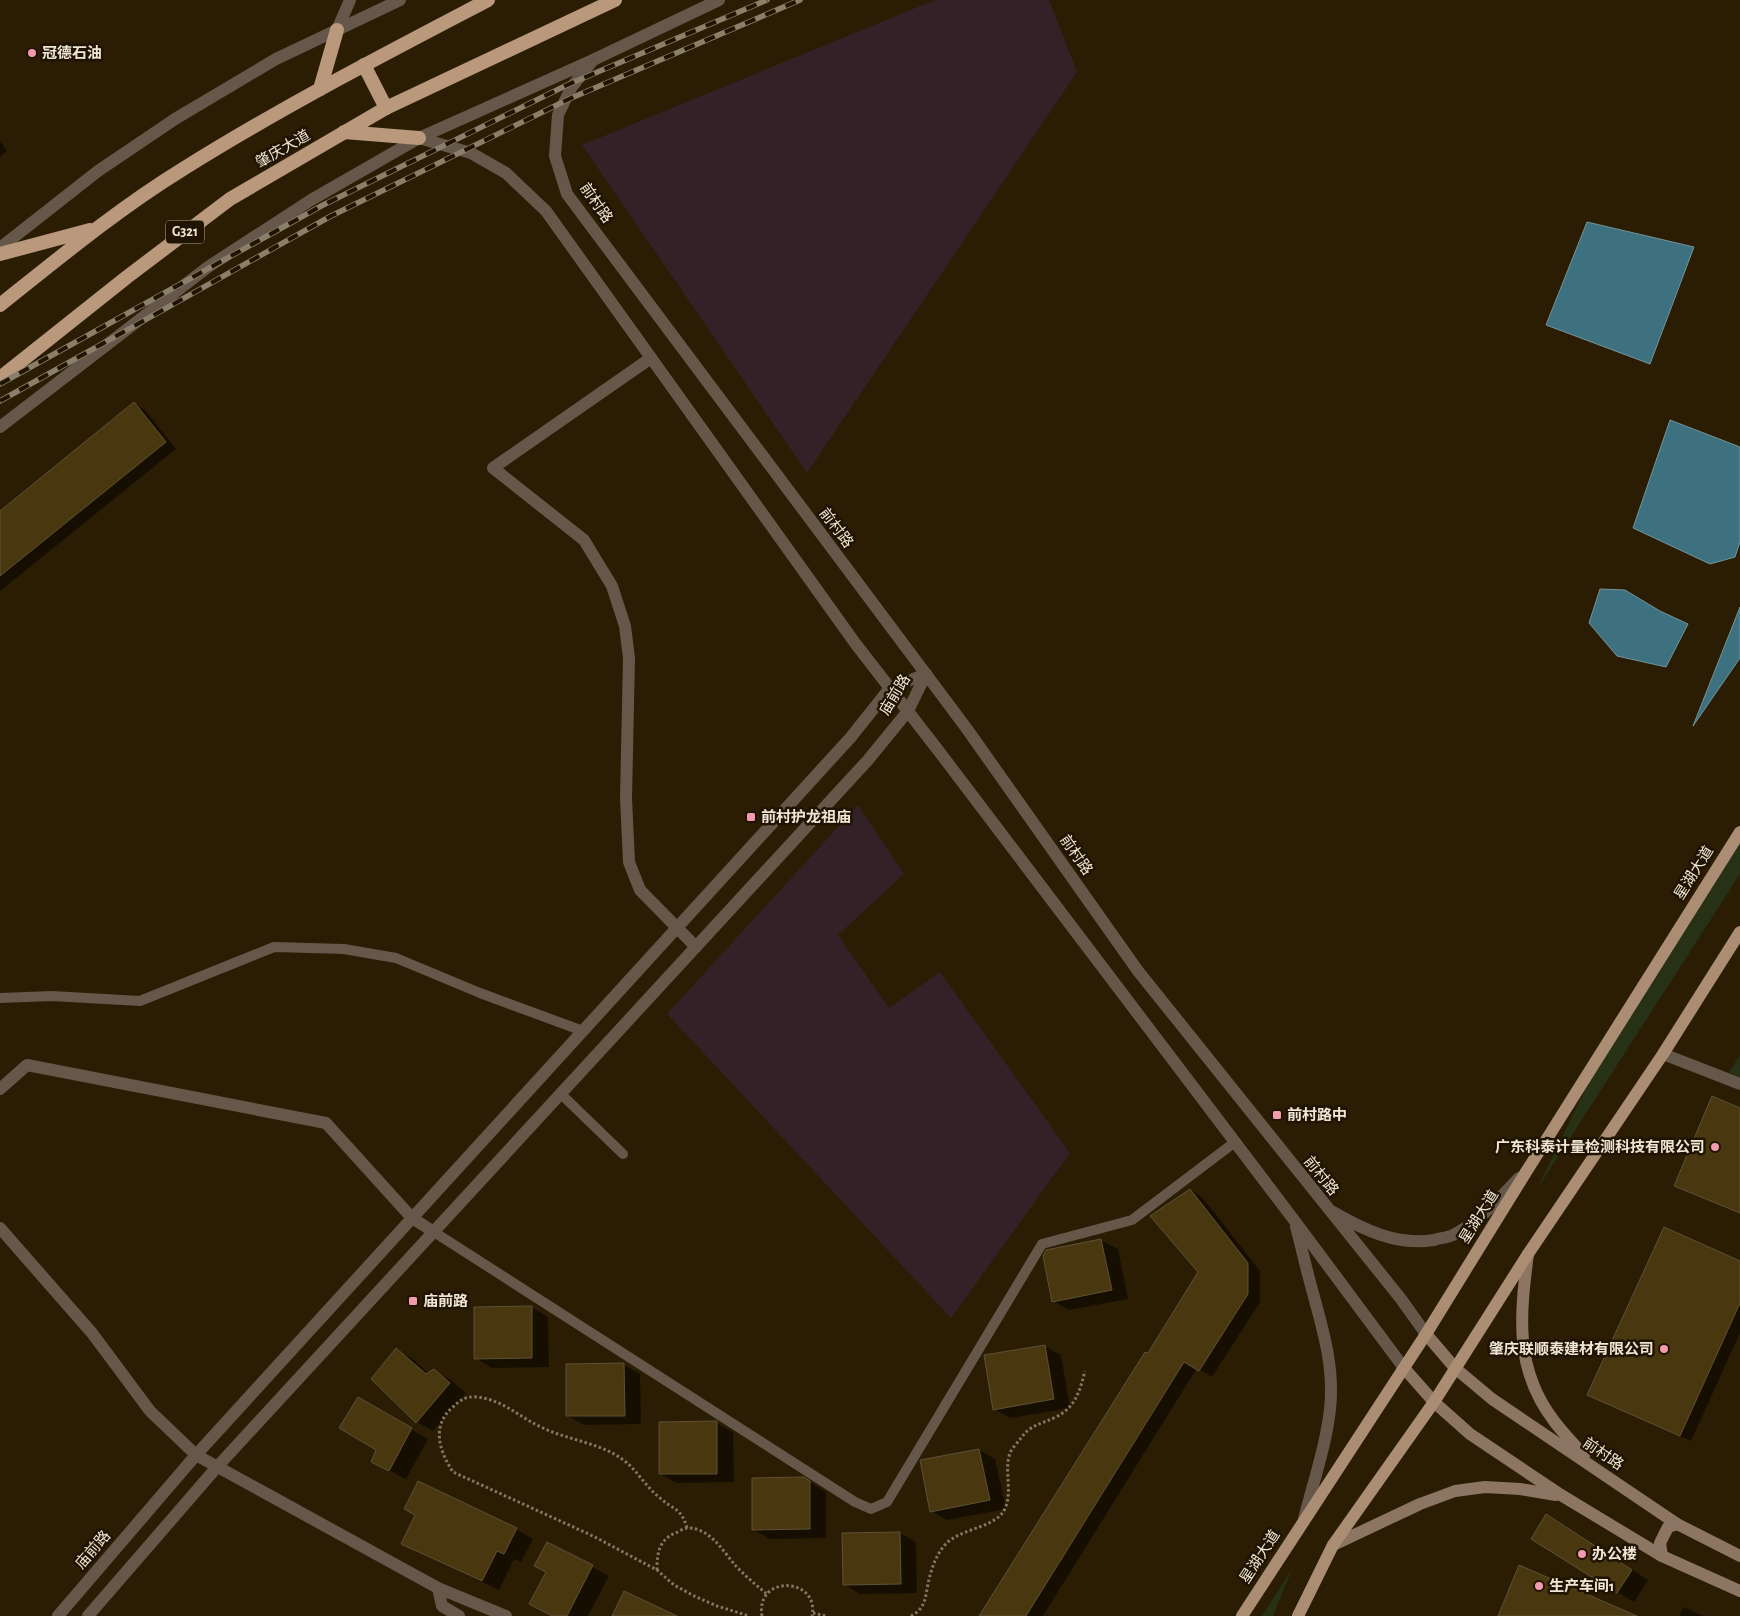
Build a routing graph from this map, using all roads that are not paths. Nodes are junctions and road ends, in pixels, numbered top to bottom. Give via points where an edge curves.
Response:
1 (350, 0) edge
2 (400, 0) edge
3 (488, 0) edge
4 (614, 0) edge
5 (719, 0) edge
6 (337, 30) junction
7 (594, 60) junction
8 (364, 66) junction
9 (320, 89) junction
10 (386, 108) junction
11 (344, 132) junction
12 (419, 138) junction
13 (96, 229) junction
14 (0, 248) edge
15 (0, 254) edge
16 (0, 304) edge
17 (651, 358) junction
18 (0, 378) edge
19 (0, 427) edge
20 (926, 674) junction
21 (890, 688) junction
22 (908, 711) junction
23 (1740, 832) edge
24 (676, 928) junction
25 (1740, 932) edge
26 (696, 947) junction
27 (0, 998) edge
28 (582, 1031) junction
29 (1662, 1054) junction
30 (1740, 1084) edge
31 (0, 1089) edge
32 (561, 1094) junction
33 (1236, 1142) junction
34 (623, 1154) dead end
35 (1526, 1172) junction
36 (1325, 1206) junction
37 (412, 1218) junction
38 (1294, 1220) junction
39 (0, 1228) edge
40 (434, 1232) junction
41 (1528, 1254) junction
42 (1426, 1334) junction
43 (1404, 1368) junction
44 (1455, 1368) junction
45 (1434, 1402) junction
46 (196, 1455) junction
47 (217, 1467) junction
48 (1596, 1469) junction
49 (1561, 1496) junction
50 (1304, 1520) junction
51 (1677, 1524) junction
52 (1334, 1546) junction
53 (1662, 1556) junction
54 (1740, 1556) edge
55 (438, 1588) junction
56 (1740, 1591) edge
57 (58, 1616) edge
58 (88, 1616) edge
59 (459, 1616) edge
60 (506, 1616) edge
61 (1242, 1616) edge
62 (1298, 1616) edge

1 - 6 street
2 - 6 street
3 - 8 highway
4 - 10 highway, 肇庆大道 / G321
5 - 7 street
6 - 9 highway
6 - 14 street via 276,59 175,119 98,171
7 - 12 street
7 - 20 street, 前村路 via 571,88 558,115 555,156 567,194
8 - 9 highway
8 - 10 highway
9 - 13 highway via 182,169
10 - 11 highway, 肇庆大道 / G321
11 - 12 highway
11 - 18 highway, 肇庆大道 / G321 via 230,199
12 - 17 street via 471,153 506,173 546,211
12 - 19 street via 311,200 208,267
13 - 15 highway
13 - 16 highway
17 - 21 street
17 - 24 street via 493,468 584,540 612,586 625,626 628,658 626,798 629,862 640,890
20 - 21 street, 庙前路
20 - 22 street, 庙前路
20 - 36 street, 前村路 via 1138,971
21 - 22 street
21 - 24 street, 庙前路 via 851,736
22 - 26 street, 庙前路 via 868,760
22 - 33 street
23 - 35 main road, 星湖大道
24 - 26 street
24 - 28 street, 庙前路
25 - 29 main road
26 - 32 street, 庙前路
27 - 28 lane via 52,996 140,1001 274,947 344,949 396,958
28 - 37 street, 庙前路
29 - 30 street
29 - 41 main road
31 - 37 street via 27,1065 326,1123
32 - 34 lane
32 - 40 street, 庙前路
33 - 38 street
33 - 40 lane via 1132,1220 1042,1244 887,1502 871,1509 855,1502
35 - 36 street via 1480,1217 1451,1236 1422,1242 1392,1239 1360,1227
35 - 42 main road, 星湖大道
36 - 42 street, 前村路
37 - 40 street
37 - 46 street, 庙前路
38 - 43 street
38 - 50 street via 1321,1318 1331,1377 1330,1408
39 - 46 street via 92,1333 150,1412
40 - 47 street, 庙前路
41 - 44 main road
41 - 48 main road via 1521,1334 1525,1362 1536,1392 1553,1420
42 - 43 main road, 星湖大道
42 - 44 main road, 前村路
43 - 45 main road
43 - 50 main road, 星湖大道
44 - 45 main road
44 - 48 main road, 前村路 via 1492,1399
45 - 49 main road via 1470,1434
45 - 52 main road
46 - 47 street
46 - 57 street, 庙前路
47 - 55 street
47 - 58 street, 庙前路
48 - 51 main road, 前村路
49 - 52 main road via 1485,1487 1455,1491 1420,1504
49 - 53 main road
50 - 61 main road, 星湖大道
51 - 53 main road via 1668,1527 1660,1543
51 - 54 main road, 前村路
52 - 62 main road
53 - 56 main road
55 - 59 street via 442,1606
55 - 60 street

